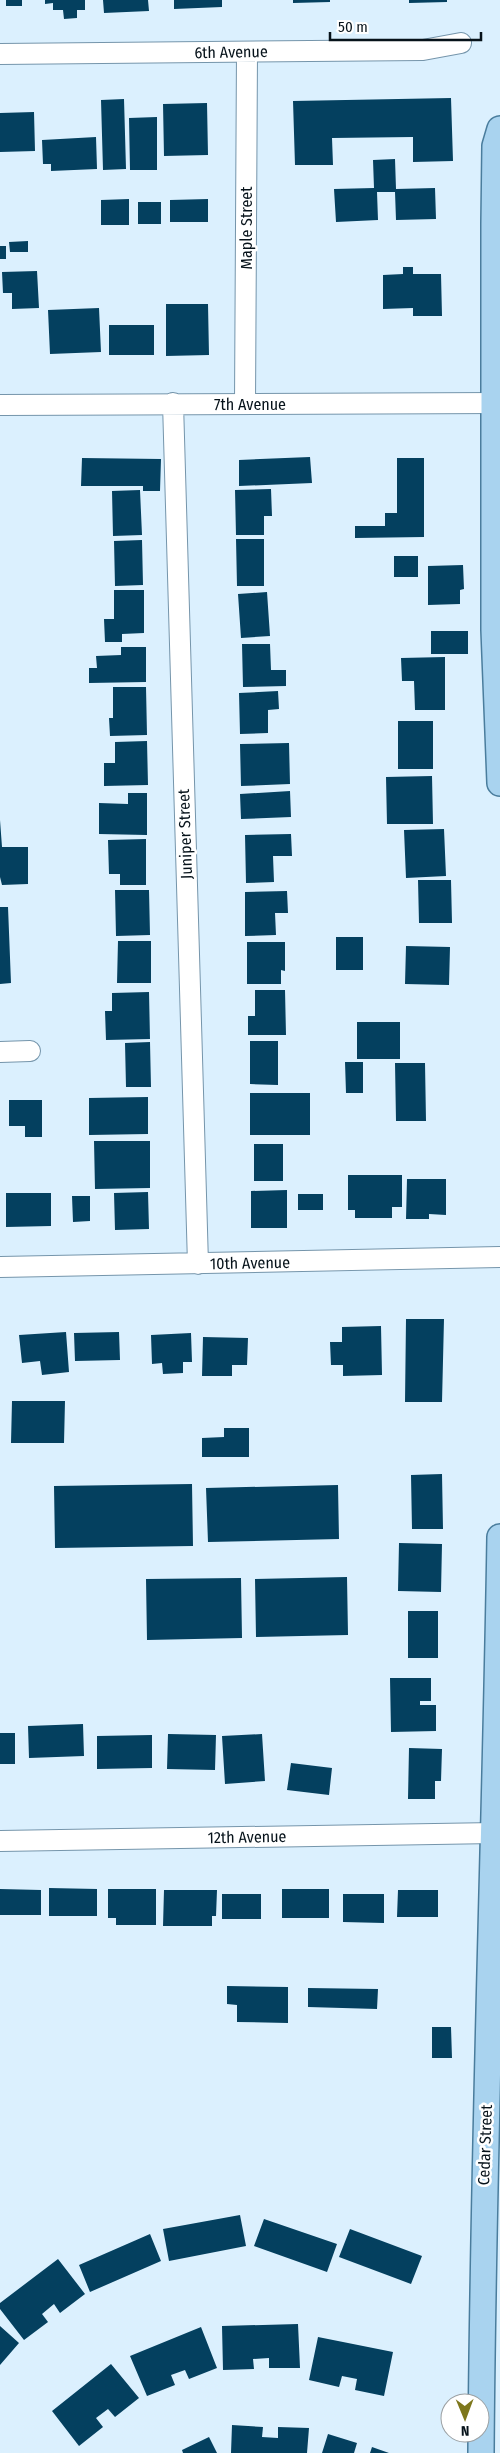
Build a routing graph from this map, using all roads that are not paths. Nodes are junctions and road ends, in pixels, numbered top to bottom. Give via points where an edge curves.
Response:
1 (461, 43) dead end
2 (247, 52) junction
3 (0, 54) edge
4 (500, 129) edge
5 (173, 403) junction
6 (498, 403) edge
7 (245, 404) junction
8 (0, 405) edge
9 (500, 783) edge
10 (30, 1051) dead end
11 (0, 1052) edge
12 (500, 1257) edge
13 (198, 1264) junction
14 (0, 1267) edge
15 (500, 1537) edge
16 (499, 1610) edge
17 (495, 1833) junction
18 (0, 1841) edge
19 (491, 2209) edge
20 (480, 2453) edge

1 - 2 street, 6th Avenue via 423,50
2 - 3 street, 6th Avenue
2 - 7 street, Maple Street
4 - 6 main road via 495,146 494,222
5 - 7 street, 7th Avenue
5 - 8 street, 7th Avenue
5 - 13 street, Juniper Street
6 - 7 street, 7th Avenue
6 - 9 main road via 494,630
10 - 11 street
12 - 13 street, 10th Avenue
13 - 14 street, 10th Avenue
15 - 16 main road, Cedar Street
16 - 17 main road, Cedar Street
17 - 18 street, 12th Avenue
17 - 19 main road, Cedar Street
19 - 20 main road, Cedar Street

